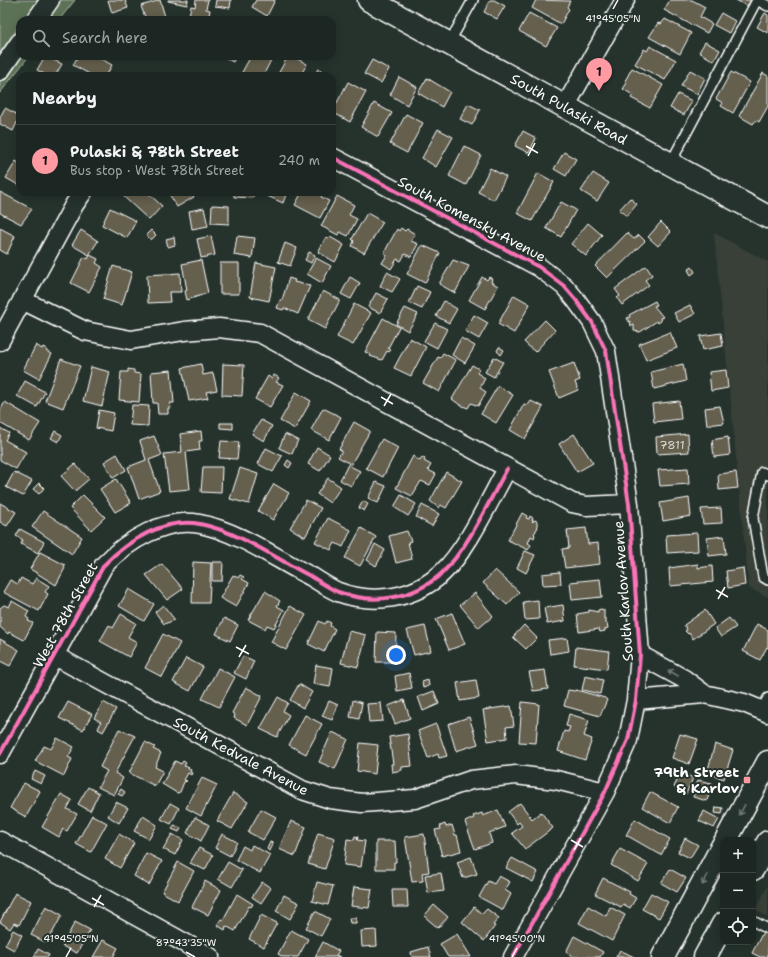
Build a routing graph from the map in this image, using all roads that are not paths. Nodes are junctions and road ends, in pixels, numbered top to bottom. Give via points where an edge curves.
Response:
1 (50, 0) edge
2 (369, 0) edge
3 (473, 0) edge
4 (625, 0) edge
5 (757, 0) edge
6 (768, 6) edge
7 (39, 16) edge
8 (449, 43) junction
9 (16, 48) edge
10 (0, 71) edge
11 (565, 107) junction
12 (336, 159) edge
13 (670, 164) junction
14 (80, 196) edge
15 (768, 217) edge
16 (22, 300) junction
17 (0, 341) edge
18 (508, 469) junction
19 (768, 475) edge
20 (629, 504) junction
21 (768, 580) edge
22 (640, 655) junction
23 (55, 656) junction
24 (704, 694) junction
25 (636, 700) junction
26 (766, 707) edge
27 (0, 754) edge
28 (765, 776) edge
29 (605, 792) junction
30 (728, 837) edge
31 (0, 842) edge
32 (768, 842) edge
33 (720, 851) edge
34 (756, 864) edge
35 (756, 922) edge
36 (768, 929) edge
37 (720, 930) edge
38 (210, 957) edge
39 (513, 957) edge
40 (663, 957) edge
41 (705, 957) edge

1 - 7 street
2 - 8 main road, South Pulaski Road
3 - 8 lane
4 - 11 street
5 - 6 lane
5 - 13 lane
8 - 11 main road, South Pulaski Road
9 - 10 street
11 - 13 main road, South Pulaski Road
12 - 20 street, South Komensky Avenue via 539,267 564,286 576,300 592,322 606,351
13 - 15 main road, South Pulaski Road
14 - 16 street
16 - 17 street
16 - 18 street, South Karlov Avenue via 85,331 131,340 219,328 260,333
18 - 20 street, South Karlov Avenue via 572,503 586,506
18 - 23 street, West 78th Street via 463,547 442,573 416,592 379,600 338,592 231,534 200,524 183,524 146,534 130,543 108,562
19 - 21 lane via 762,472 753,518 763,576
20 - 22 street, South Karlov Avenue
24 -> 22 street, South Karlov Avenue
22 - 25 street, South Karlov Avenue
23 - 27 street, West 78th Street
23 - 29 street, South Kedvale Avenue via 302,790 330,799 362,804 415,798 471,780 516,775 556,780
24 - 25 street, South Karlov Avenue
24 - 26 street, South Karlov Avenue
25 - 29 street via 628,740
28 -> 30 main road
29 - 39 street
31 - 38 street
32 - 34 main road
33 -> 40 main road
35 - 36 lane
37 - 41 main road

